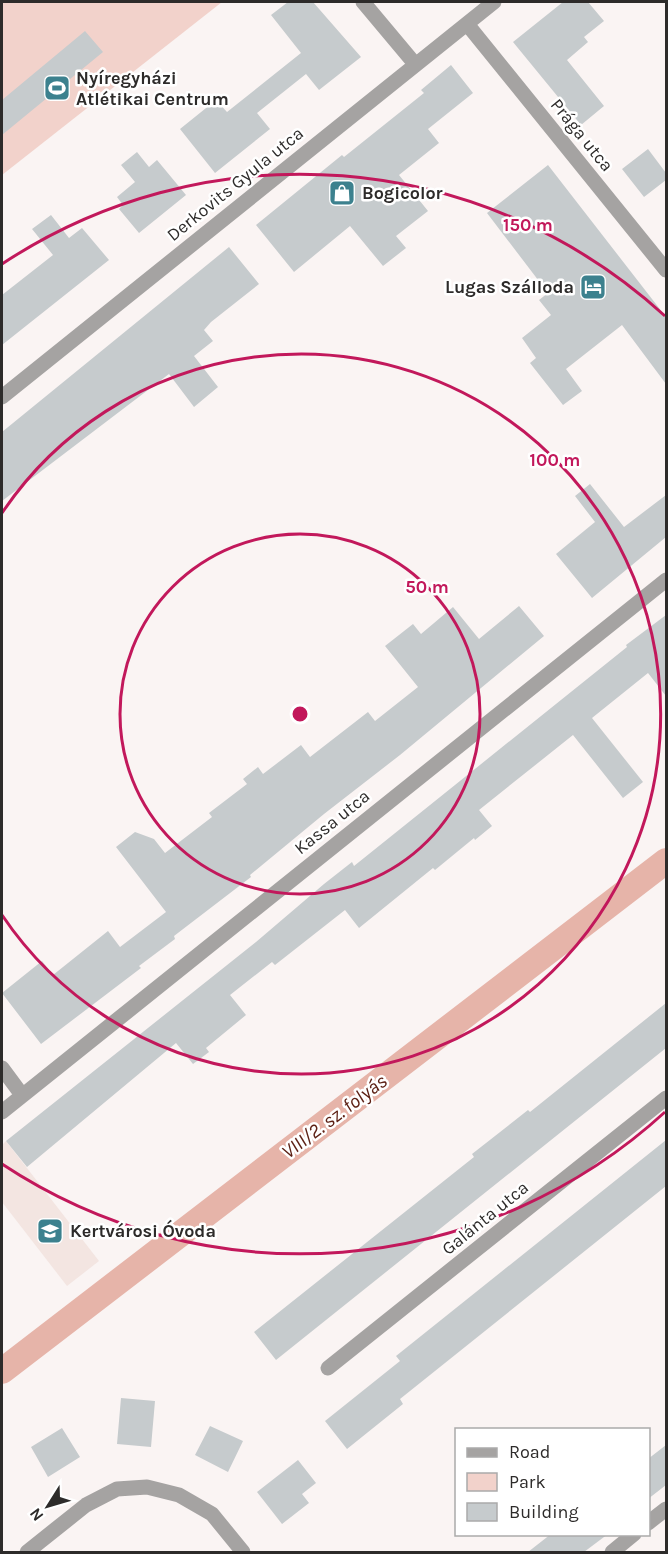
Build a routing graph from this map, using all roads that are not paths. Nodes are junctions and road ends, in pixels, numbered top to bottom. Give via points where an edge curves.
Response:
1 (363, 2) edge
2 (494, 2) edge
3 (467, 24) junction
4 (416, 64) junction
5 (666, 270) edge
6 (2, 397) edge
7 (666, 579) edge
8 (2, 1068) edge
9 (22, 1095) junction
10 (666, 1098) edge
11 (2, 1112) edge
12 (328, 1368) dead end
13 (666, 1509) edge
14 (650, 1521) edge
15 (632, 1536) edge
16 (27, 1552) edge
17 (243, 1552) edge
18 (612, 1552) edge

1 - 4 street
2 - 3 street, Derkovits Gyula utca
3 - 4 street, Derkovits Gyula utca
3 - 5 street, Prága utca
4 - 6 street, Derkovits Gyula utca
7 - 9 street, Kassa utca
8 - 9 street
9 - 11 street, Kassa utca
10 - 12 street, Galánta utca
13 - 14 street
15 - 18 street
16 - 17 street via 86,1505 117,1489 147,1487 179,1495 212,1514

